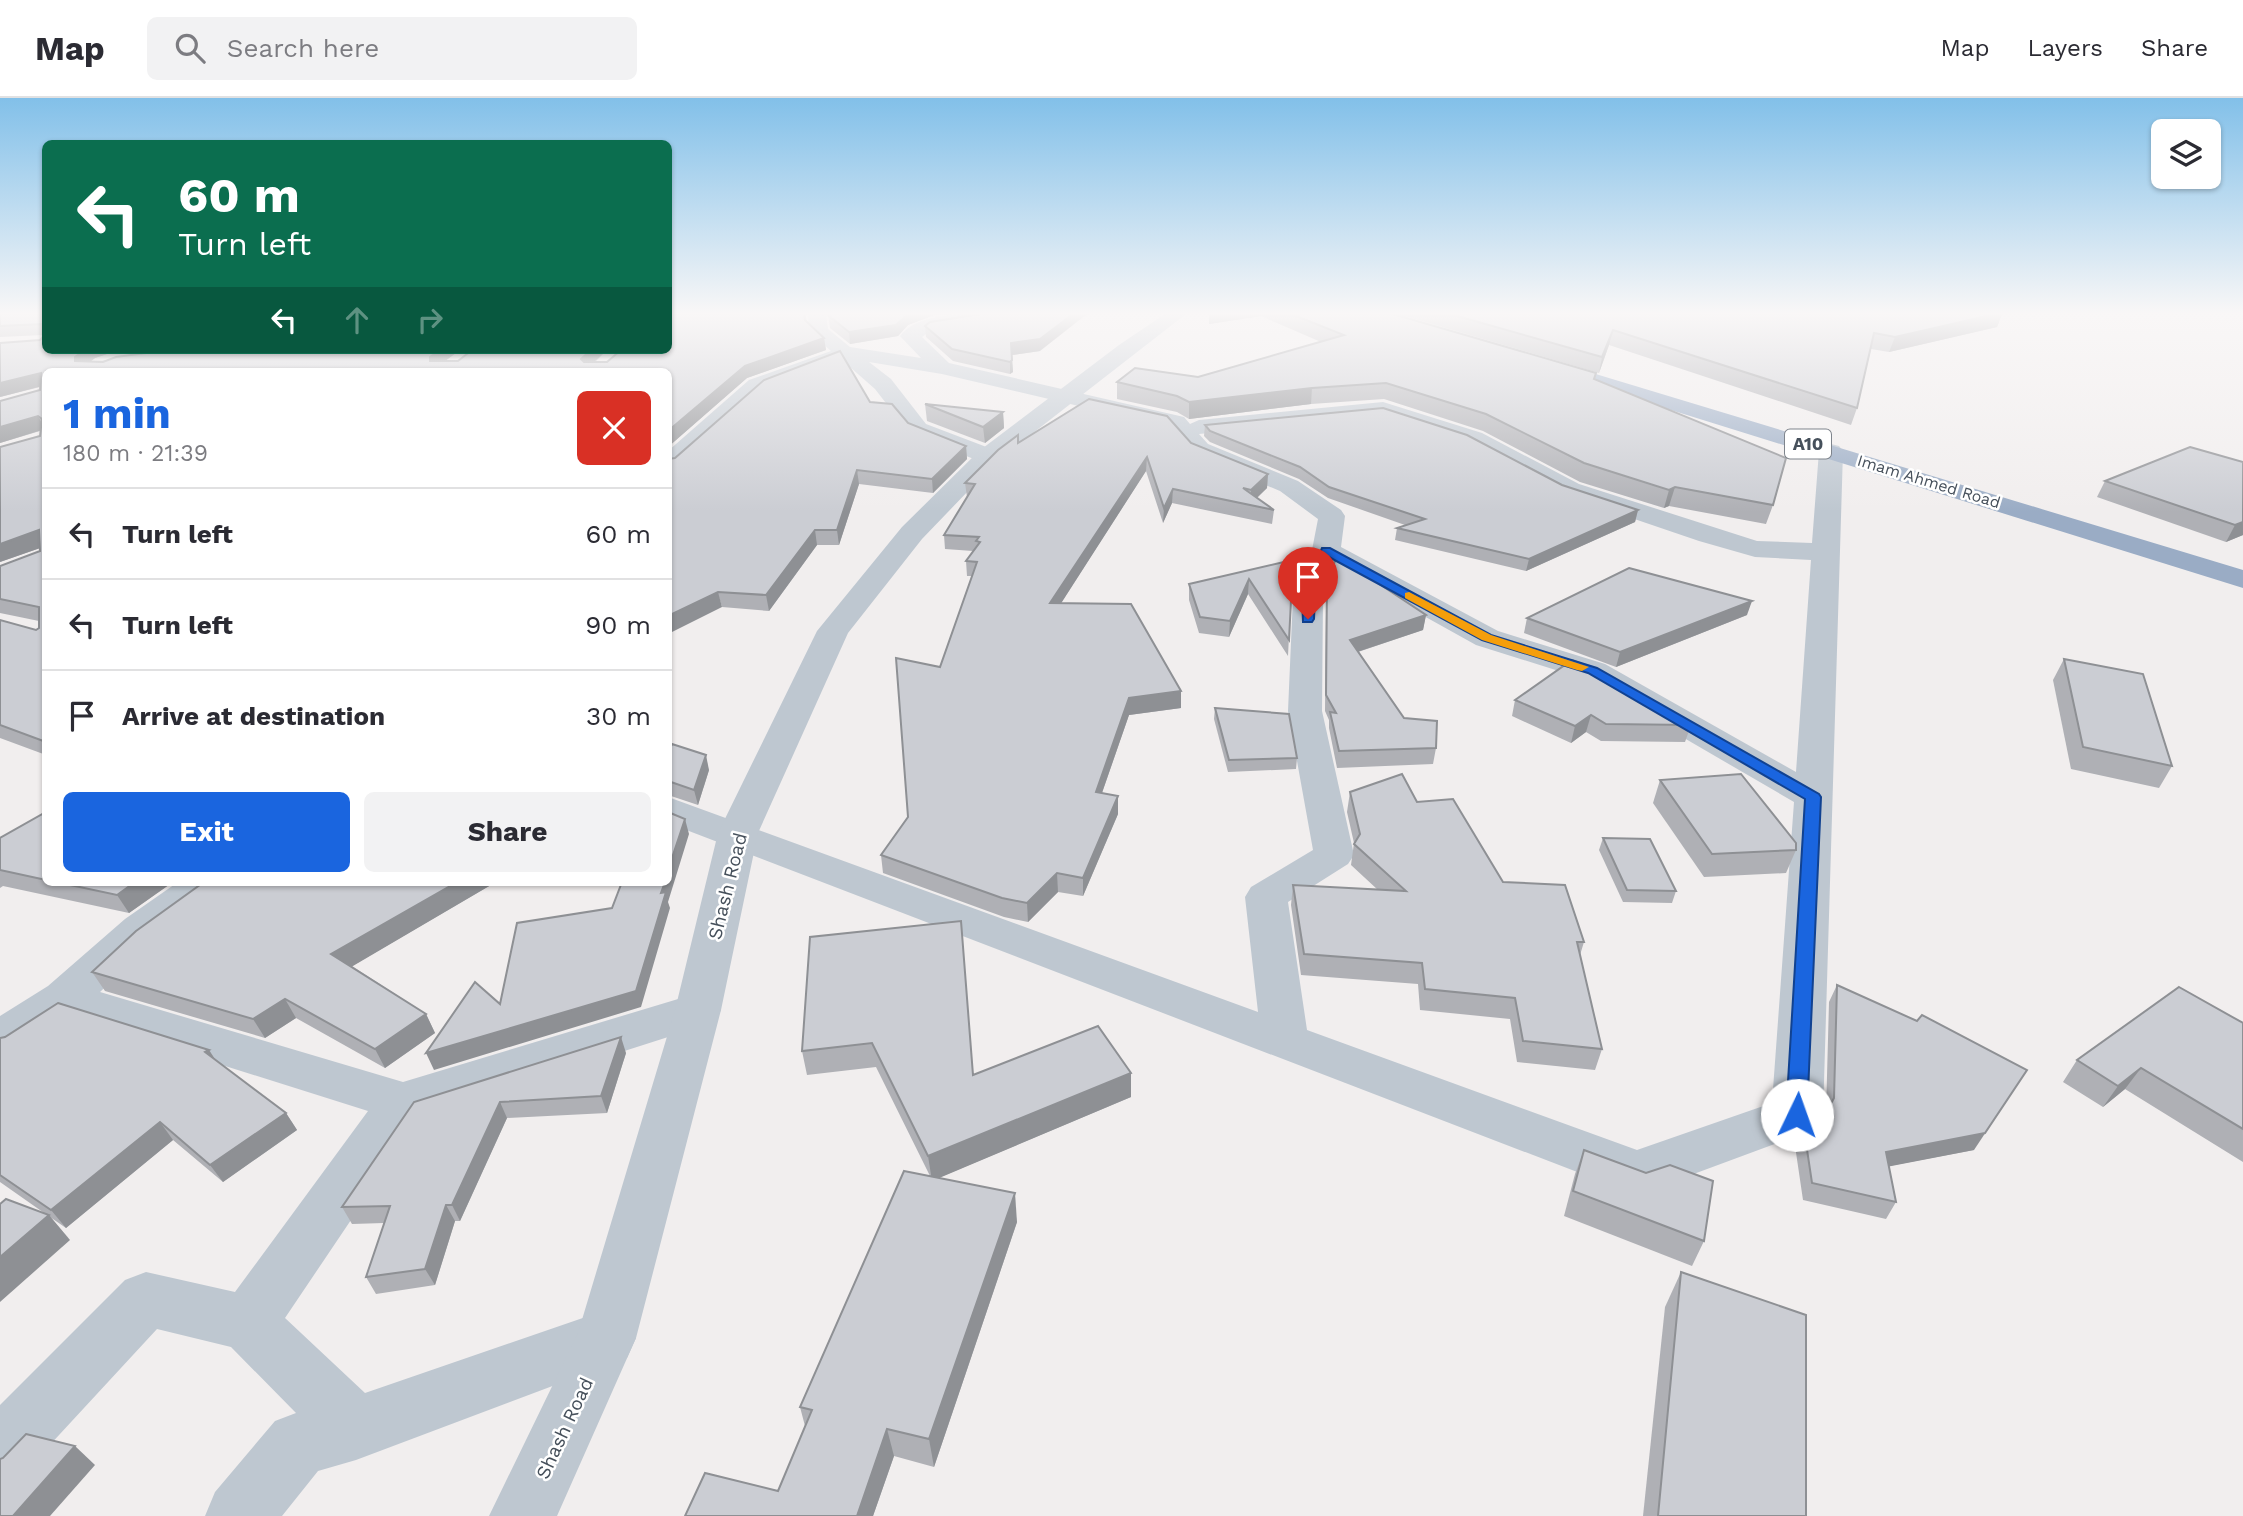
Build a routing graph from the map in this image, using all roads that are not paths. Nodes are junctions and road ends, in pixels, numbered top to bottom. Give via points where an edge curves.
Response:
1 (770, 380) edge
2 (878, 380) edge
3 (993, 380) edge
4 (1085, 380) edge
5 (1596, 380) edge
6 (1063, 397) junction
7 (1183, 429) junction
8 (1831, 451) junction
9 (988, 456) junction
10 (672, 460) edge
11 (1326, 550) junction
12 (1826, 552) junction
13 (2243, 579) edge
14 (1813, 797) junction
15 (672, 810) edge
16 (738, 833) junction
17 (201, 886) edge
18 (64, 998) junction
19 (698, 1010) junction
20 (0, 1040) edge
21 (1285, 1041) junction
22 (402, 1102) junction
23 (248, 1323) junction
24 (606, 1338) junction
25 (356, 1428) junction
26 (0, 1451) edge
27 (239, 1516) edge
28 (523, 1516) edge

1 - 10 street via 757,385
2 - 9 street via 918,429
3 - 6 street
4 - 6 street, Shash Road
5 - 8 highway, Imam Ahmed Road / A10
6 - 7 street via 1176,422
6 - 9 street, Shash Road
7 - 11 street via 1200,449 1289,486 1332,516
7 - 12 street via 1383,409 1474,438 1570,489 1696,531 1755,549
8 - 12 street
8 - 13 highway, Imam Ahmed Road / A10
9 - 16 street, Shash Road via 912,533 833,631
11 - 14 street via 1487,638 1592,671
11 - 21 street via 1308,596 1305,711 1334,855 1266,897
12 - 14 street
14 - 21 street via 1797,1115 1637,1173
15 - 16 street
16 - 19 street, Shash Road
16 - 21 street
17 - 18 street via 140,929
18 - 20 street
18 - 22 street
19 - 22 street
19 - 24 street, Shash Road
22 - 23 street
23 - 25 street
23 - 26 street via 146,1299
24 - 25 street
24 - 28 street, Shash Road
25 - 27 street via 298,1444

